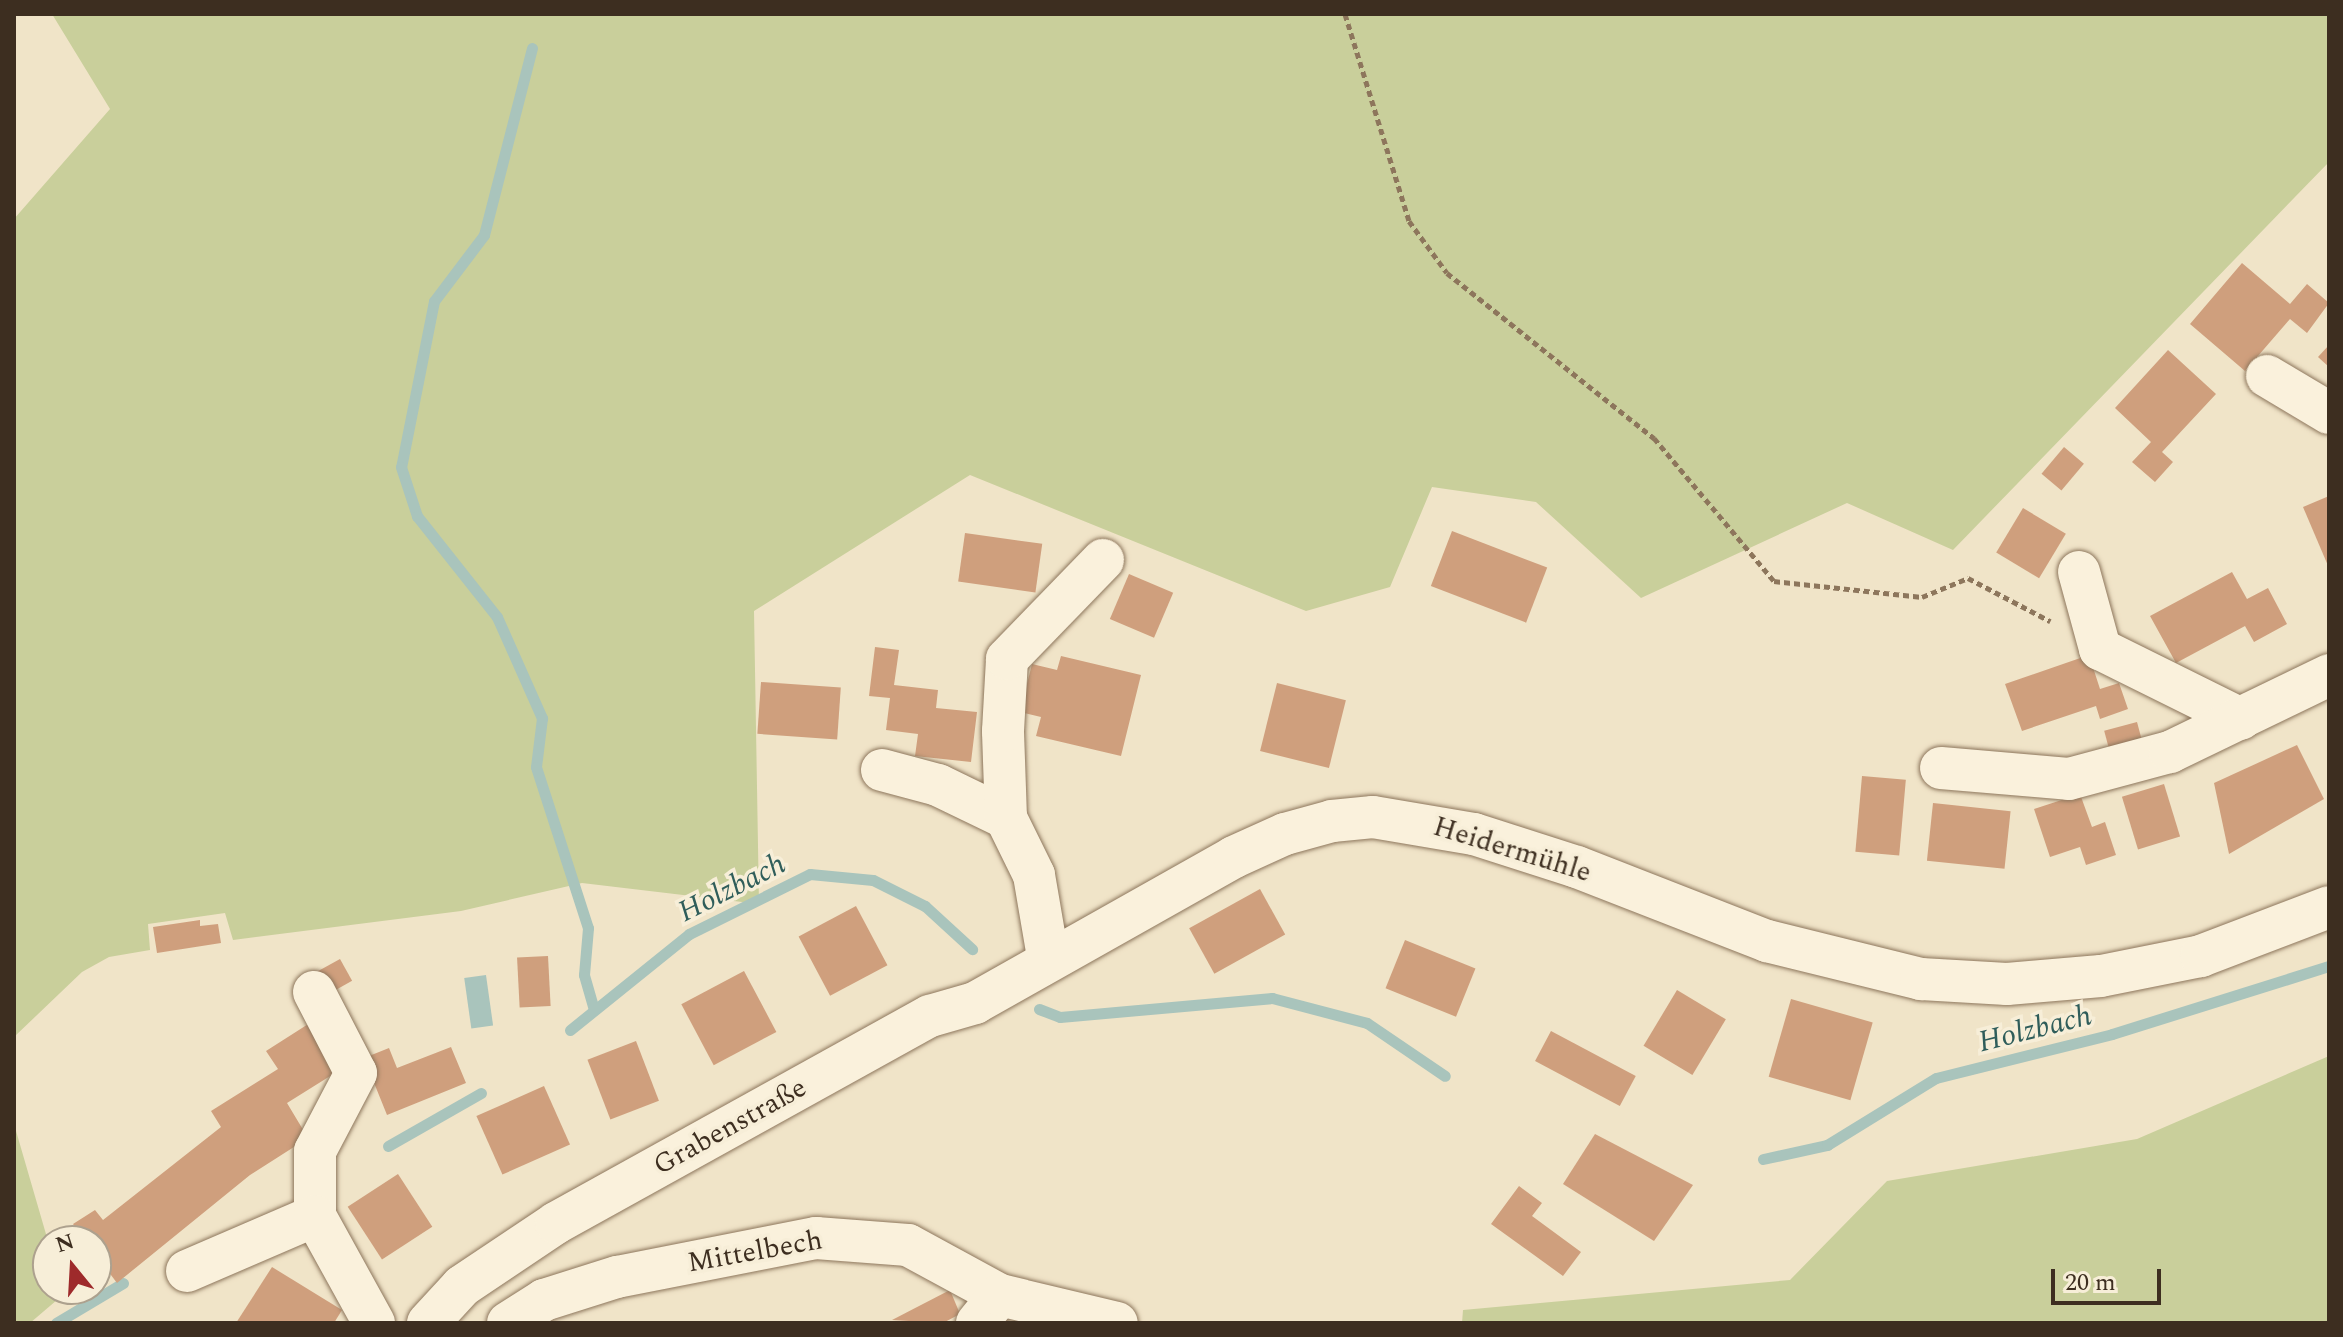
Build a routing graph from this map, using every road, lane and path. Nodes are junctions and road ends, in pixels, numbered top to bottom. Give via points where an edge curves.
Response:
1 (1345, 14) edge
2 (2267, 376) dead end
3 (2329, 413) edge
4 (1103, 560) dead end
5 (2079, 572) dead end
6 (2012, 600) dead end
7 (2329, 675) edge
8 (2241, 719) junction
9 (1941, 768) dead end
10 (882, 770) dead end
11 (1006, 818) junction
12 (2329, 907) edge
13 (1048, 957) junction
14 (314, 992) dead end
15 (315, 1216) junction
16 (187, 1271) dead end
17 (988, 1309) edge
18 (374, 1323) edge
19 (428, 1323) edge
20 (508, 1323) edge
21 (1117, 1323) edge

1 - 6 path via 1409,221 1447,273 1654,438 1774,581 1922,597 1968,578
2 - 3 street
4 - 11 street via 1007,659
5 - 8 street via 2100,649
7 - 8 street
8 - 9 street via 2170,752 2069,779
10 - 11 street via 938,785
11 - 13 street via 1034,875
12 - 13 street, Heidermühle via 2201,956 2101,976 2007,984 1921,979 1767,941 1577,867 1474,834 1373,817 1285,834
13 - 19 street, Grabenstraße via 975,1003 930,1016 556,1223 462,1286
14 - 15 street via 356,1073 315,1151
15 - 16 street
15 - 18 street
17 - 20 street, Mittelbech via 908,1245 816,1238 617,1277 544,1300
17 - 21 street, Mittelbech

